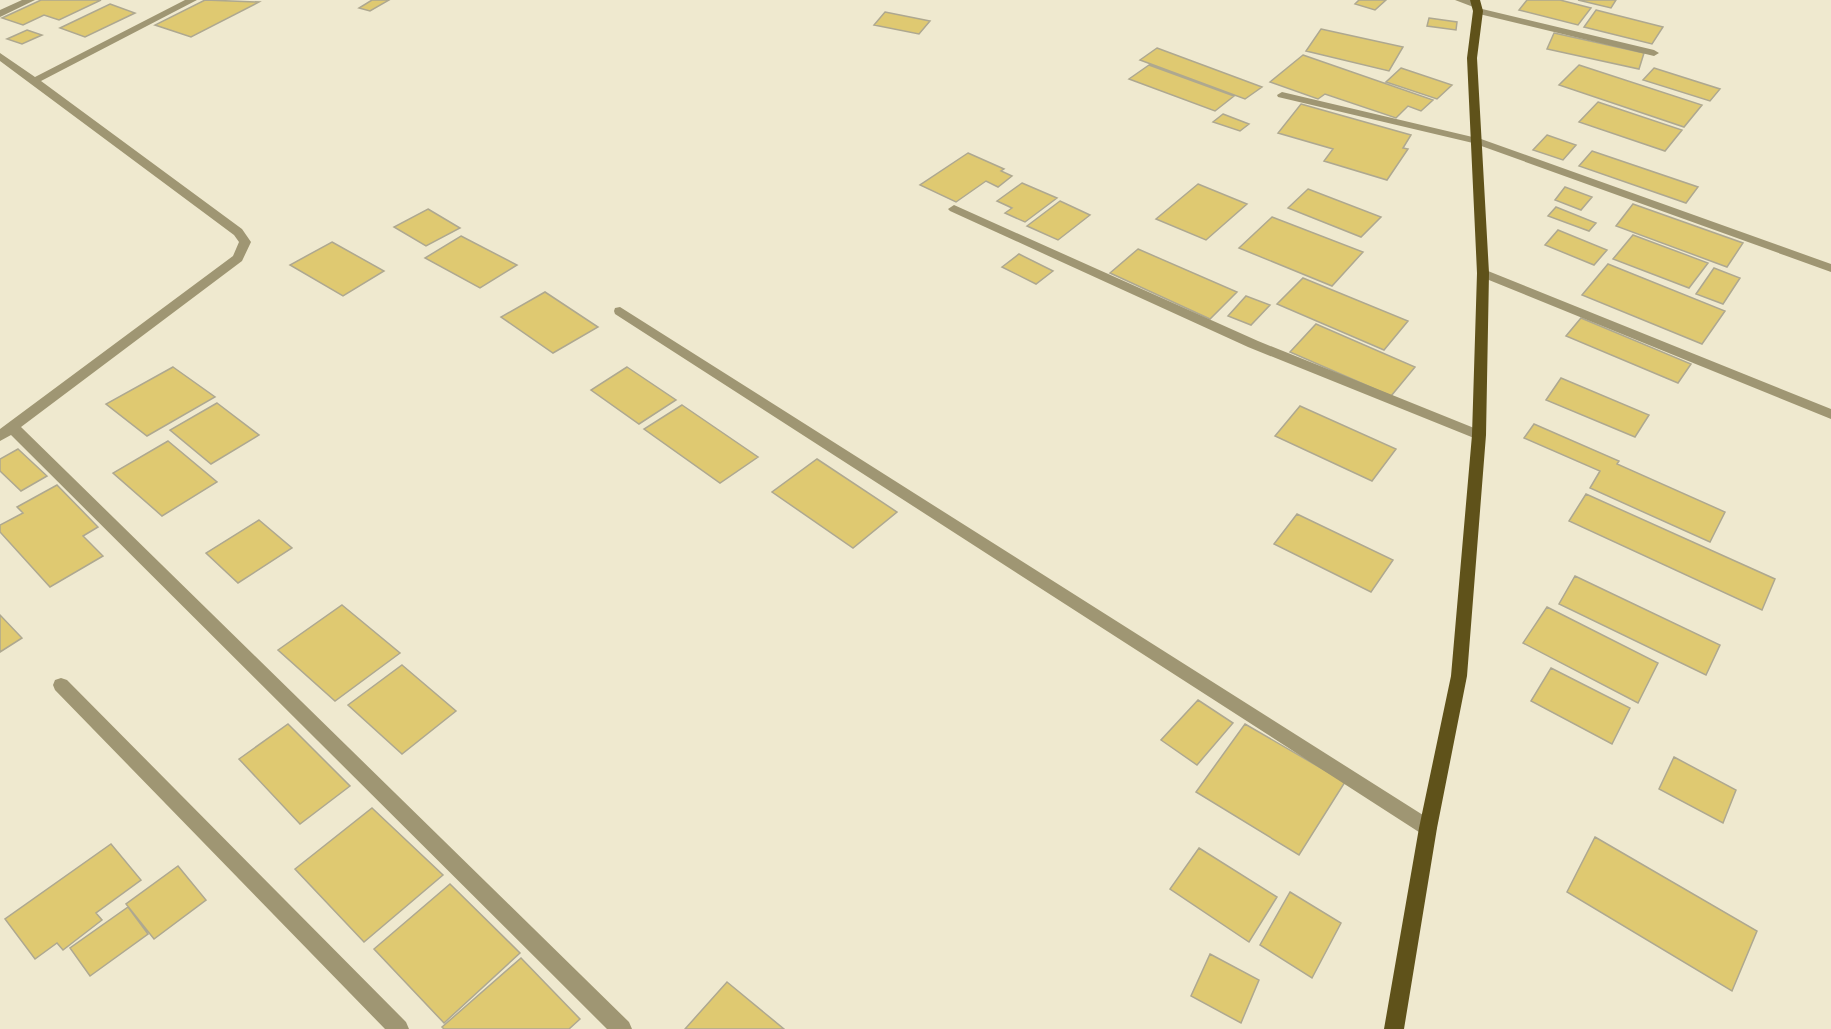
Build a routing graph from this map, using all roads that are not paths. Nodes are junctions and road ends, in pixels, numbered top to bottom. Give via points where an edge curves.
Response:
1 (30, 0) edge
2 (192, 0) edge
3 (1460, 0) edge
4 (1476, 5) edge
5 (0, 14) edge
6 (1654, 53) dead end
7 (0, 56) edge
8 (34, 81) junction
9 (1282, 94) dead end
10 (1476, 141) junction
11 (954, 209) dead end
12 (1831, 268) edge
13 (1483, 273) junction
14 (620, 311) dead end
15 (1831, 414) edge
16 (6, 431) edge
17 (1479, 435) junction
18 (61, 685) dead end
19 (1428, 828) junction
20 (399, 1029) edge
21 (622, 1029) edge
22 (1394, 1029) edge

1 - 5 street
2 - 8 street
3 - 4 street
4 - 6 street
4 - 10 main road via 1472,58
7 - 8 street
8 - 16 street via 238,232 245,242 238,258
9 - 10 street
10 - 12 street
10 - 13 main road
11 - 17 street via 1253,344
13 - 15 street
13 - 17 main road
14 - 19 street
16 - 21 street
17 - 19 main road via 1459,676
18 - 20 street
19 - 22 main road

